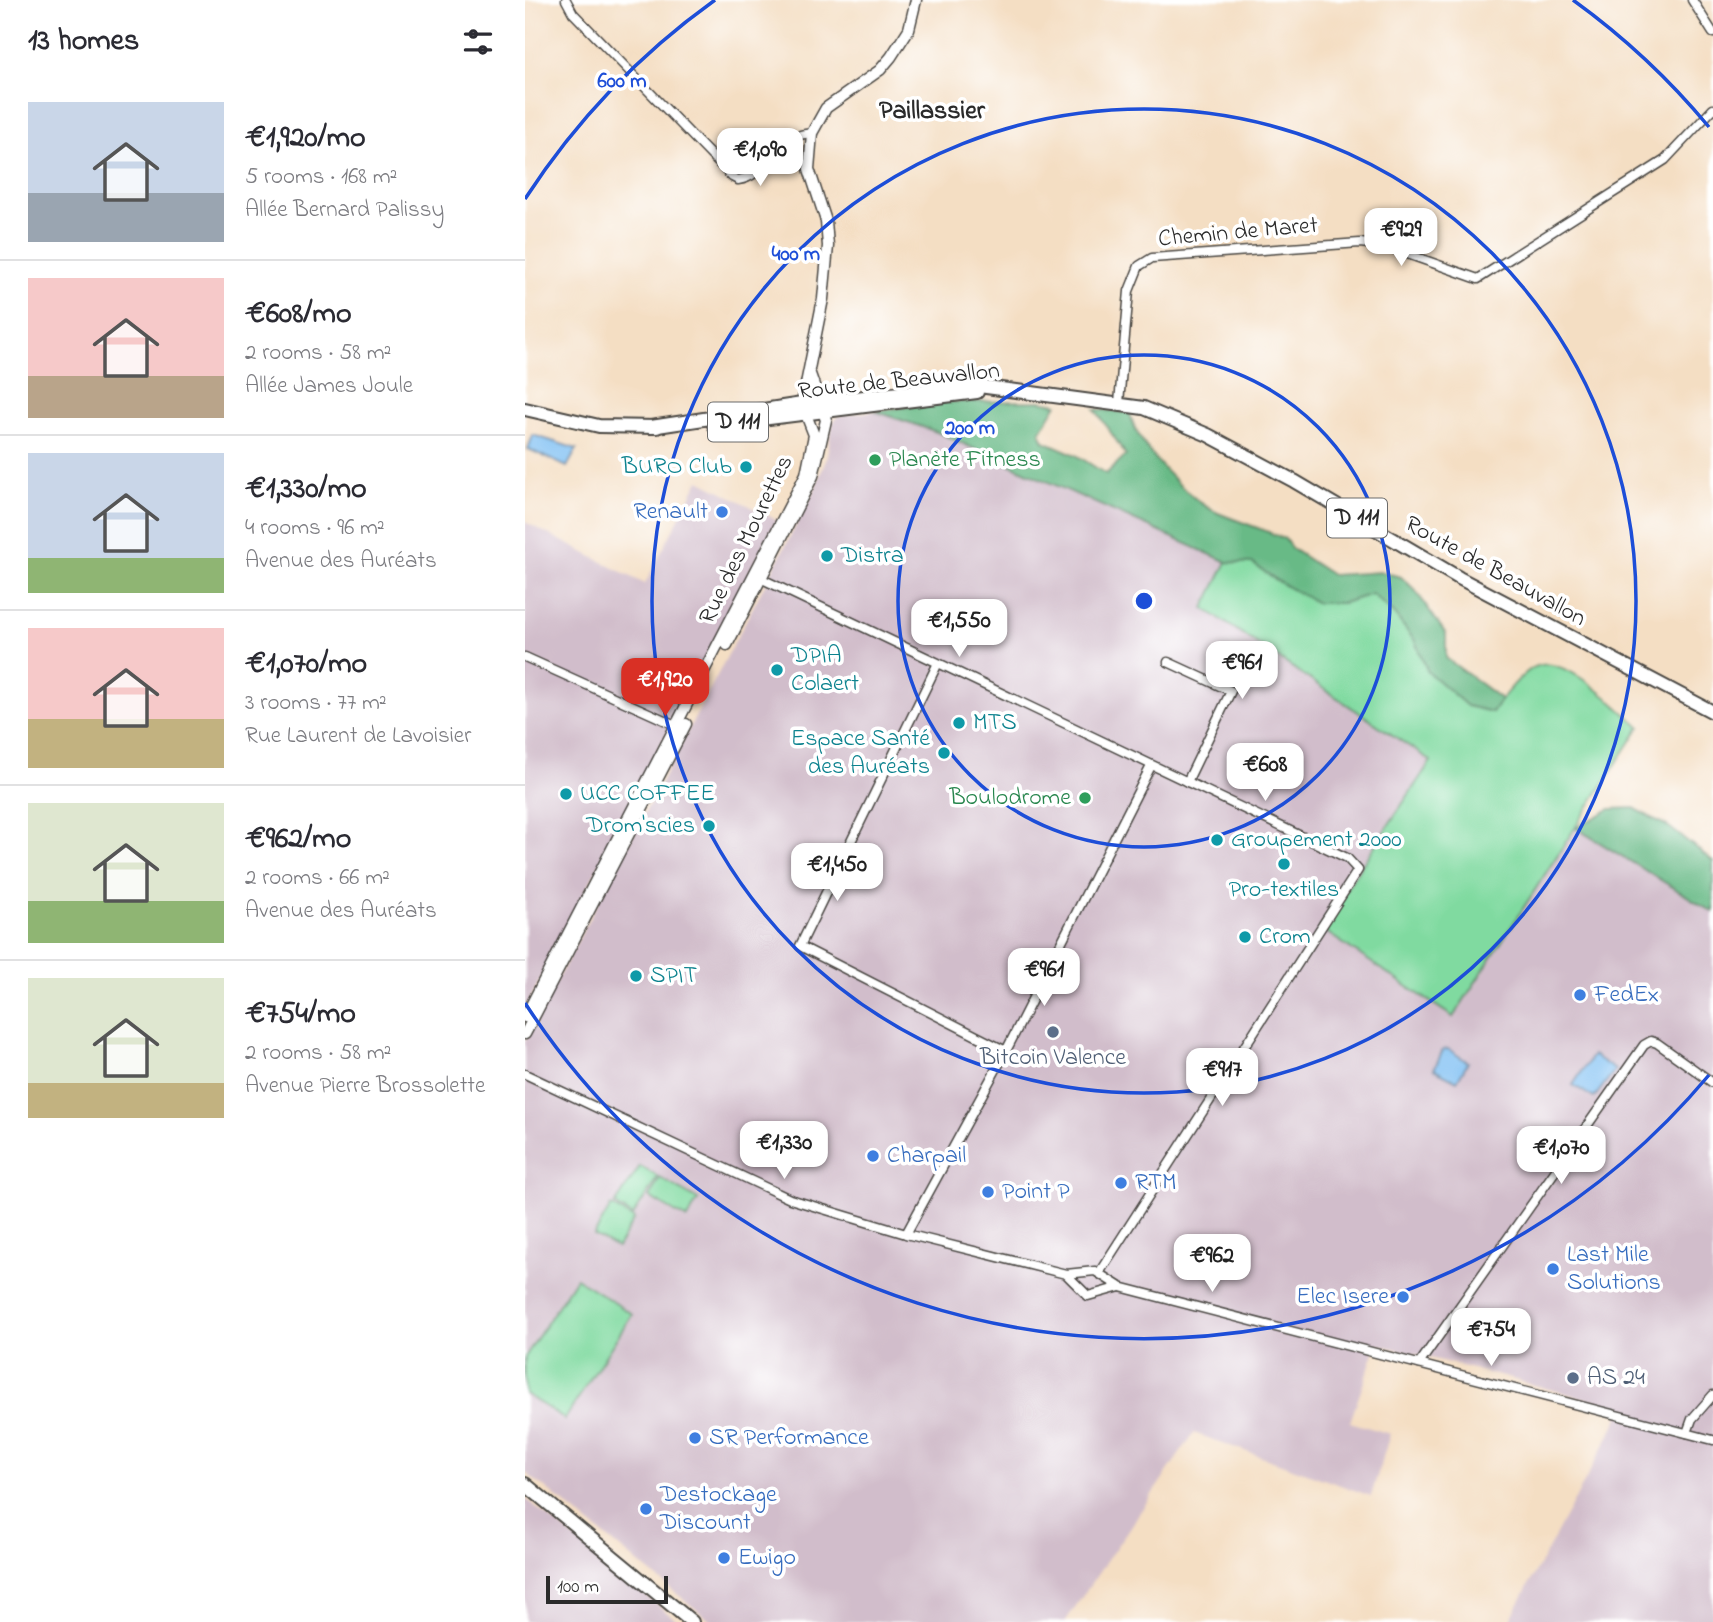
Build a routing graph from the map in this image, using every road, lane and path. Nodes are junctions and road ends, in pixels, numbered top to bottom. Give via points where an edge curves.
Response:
1 (566, 0) edge
2 (916, 0) edge
3 (1692, 0) edge
4 (1713, 33) edge
5 (1713, 109) edge
6 (812, 133) junction
7 (810, 372) junction
8 (1119, 404) junction
9 (822, 407) junction
10 (525, 409) edge
11 (804, 409) junction
12 (758, 577) junction
13 (525, 657) edge
14 (1168, 662) dead end
15 (937, 665) junction
16 (1713, 712) edge
17 (681, 727) junction
18 (1151, 766) junction
19 (1187, 782) junction
20 (525, 1017) edge
21 (525, 1034) edge
22 (1006, 1051) junction
23 (525, 1068) edge
24 (530, 1075) edge
25 (1713, 1083) edge
26 (906, 1234) junction
27 (1066, 1274) junction
28 (1083, 1275) junction
29 (1102, 1276) junction
30 (1080, 1286) junction
31 (1120, 1287) junction
32 (1103, 1291) junction
33 (1419, 1364) junction
34 (1713, 1395) edge
35 (1687, 1433) junction
36 (1713, 1440) edge
37 (525, 1484) edge
38 (692, 1622) edge

1 - 6 street via 642,87 732,177 738,180 754,175 773,147 786,137
2 - 6 street via 909,29 891,57 826,108
3 - 4 street
5 - 8 street, Chemin de Maret via 1665,160 1478,279 1385,246 1360,243 1152,258 1139,265 1129,290
6 - 7 street via 809,169 826,221 828,246
7 - 9 street
7 - 11 street
8 - 9 main road, Route de Beauvallon / D 111 via 1026,391
8 - 16 main road, Route de Beauvallon / D 111 via 1154,412 1208,435 1469,584
9 - 11 main road, Route de Beauvallon / D 111
9 - 12 street, Rue des Mourettes via 824,434 808,490
10 - 11 main road, Route de Beauvallon / D 111 via 599,426 651,427
11 - 12 street, Rue des Mourettes via 814,435 806,474
12 - 15 street
12 - 17 street, Rue des Mourettes
13 - 17 street
14 - 19 street via 1231,691
15 - 18 street
15 - 22 street via 800,946
17 - 20 street, Rue des Mourettes
17 - 21 street, Rue des Mourettes
18 - 19 street
18 - 22 street
19 - 29 street via 1347,858 1358,870
22 - 26 street
23 - 24 street
24 - 26 street via 762,1188
25 - 33 street via 1657,1043 1644,1045
26 - 27 street
27 - 28 street
27 - 30 street
28 - 29 street via 1091,1271
28 - 30 street
29 - 31 street
29 - 32 street
30 - 32 street via 1088,1296
31 - 32 street
31 - 33 street
33 - 35 street
34 - 35 street via 1692,1419
35 - 36 street
37 - 38 main road

